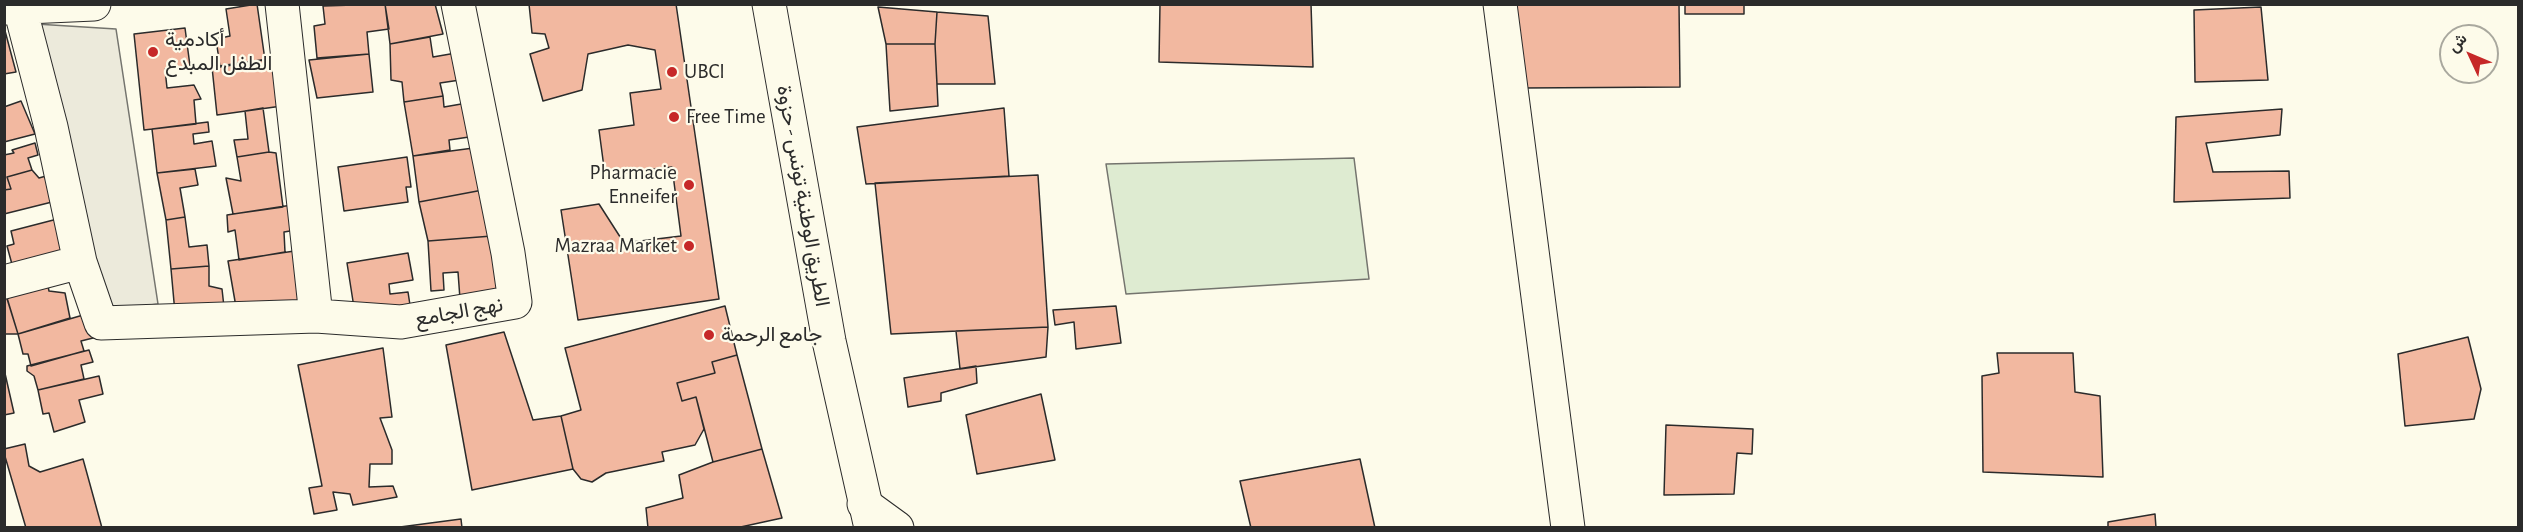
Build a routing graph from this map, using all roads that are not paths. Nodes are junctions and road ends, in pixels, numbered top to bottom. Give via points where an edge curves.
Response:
1 (94, 4) edge
2 (282, 4) edge
3 (458, 4) edge
4 (769, 4) edge
5 (1500, 4) edge
6 (14, 6) edge
7 (81, 262) junction
8 (4, 282) edge
9 (316, 316) junction
10 (867, 516) edge
11 (897, 528) edge
12 (1568, 528) edge

1 - 6 street
2 - 9 street
3 - 9 street, نهج الجامع via 515,302 401,322
4 - 10 street, الطريق الوطنية تونس - حزوة via 827,330
5 - 12 street
6 - 7 street via 51,127
7 - 8 street
7 - 9 street, نهج الجامع via 101,323
10 - 11 street

